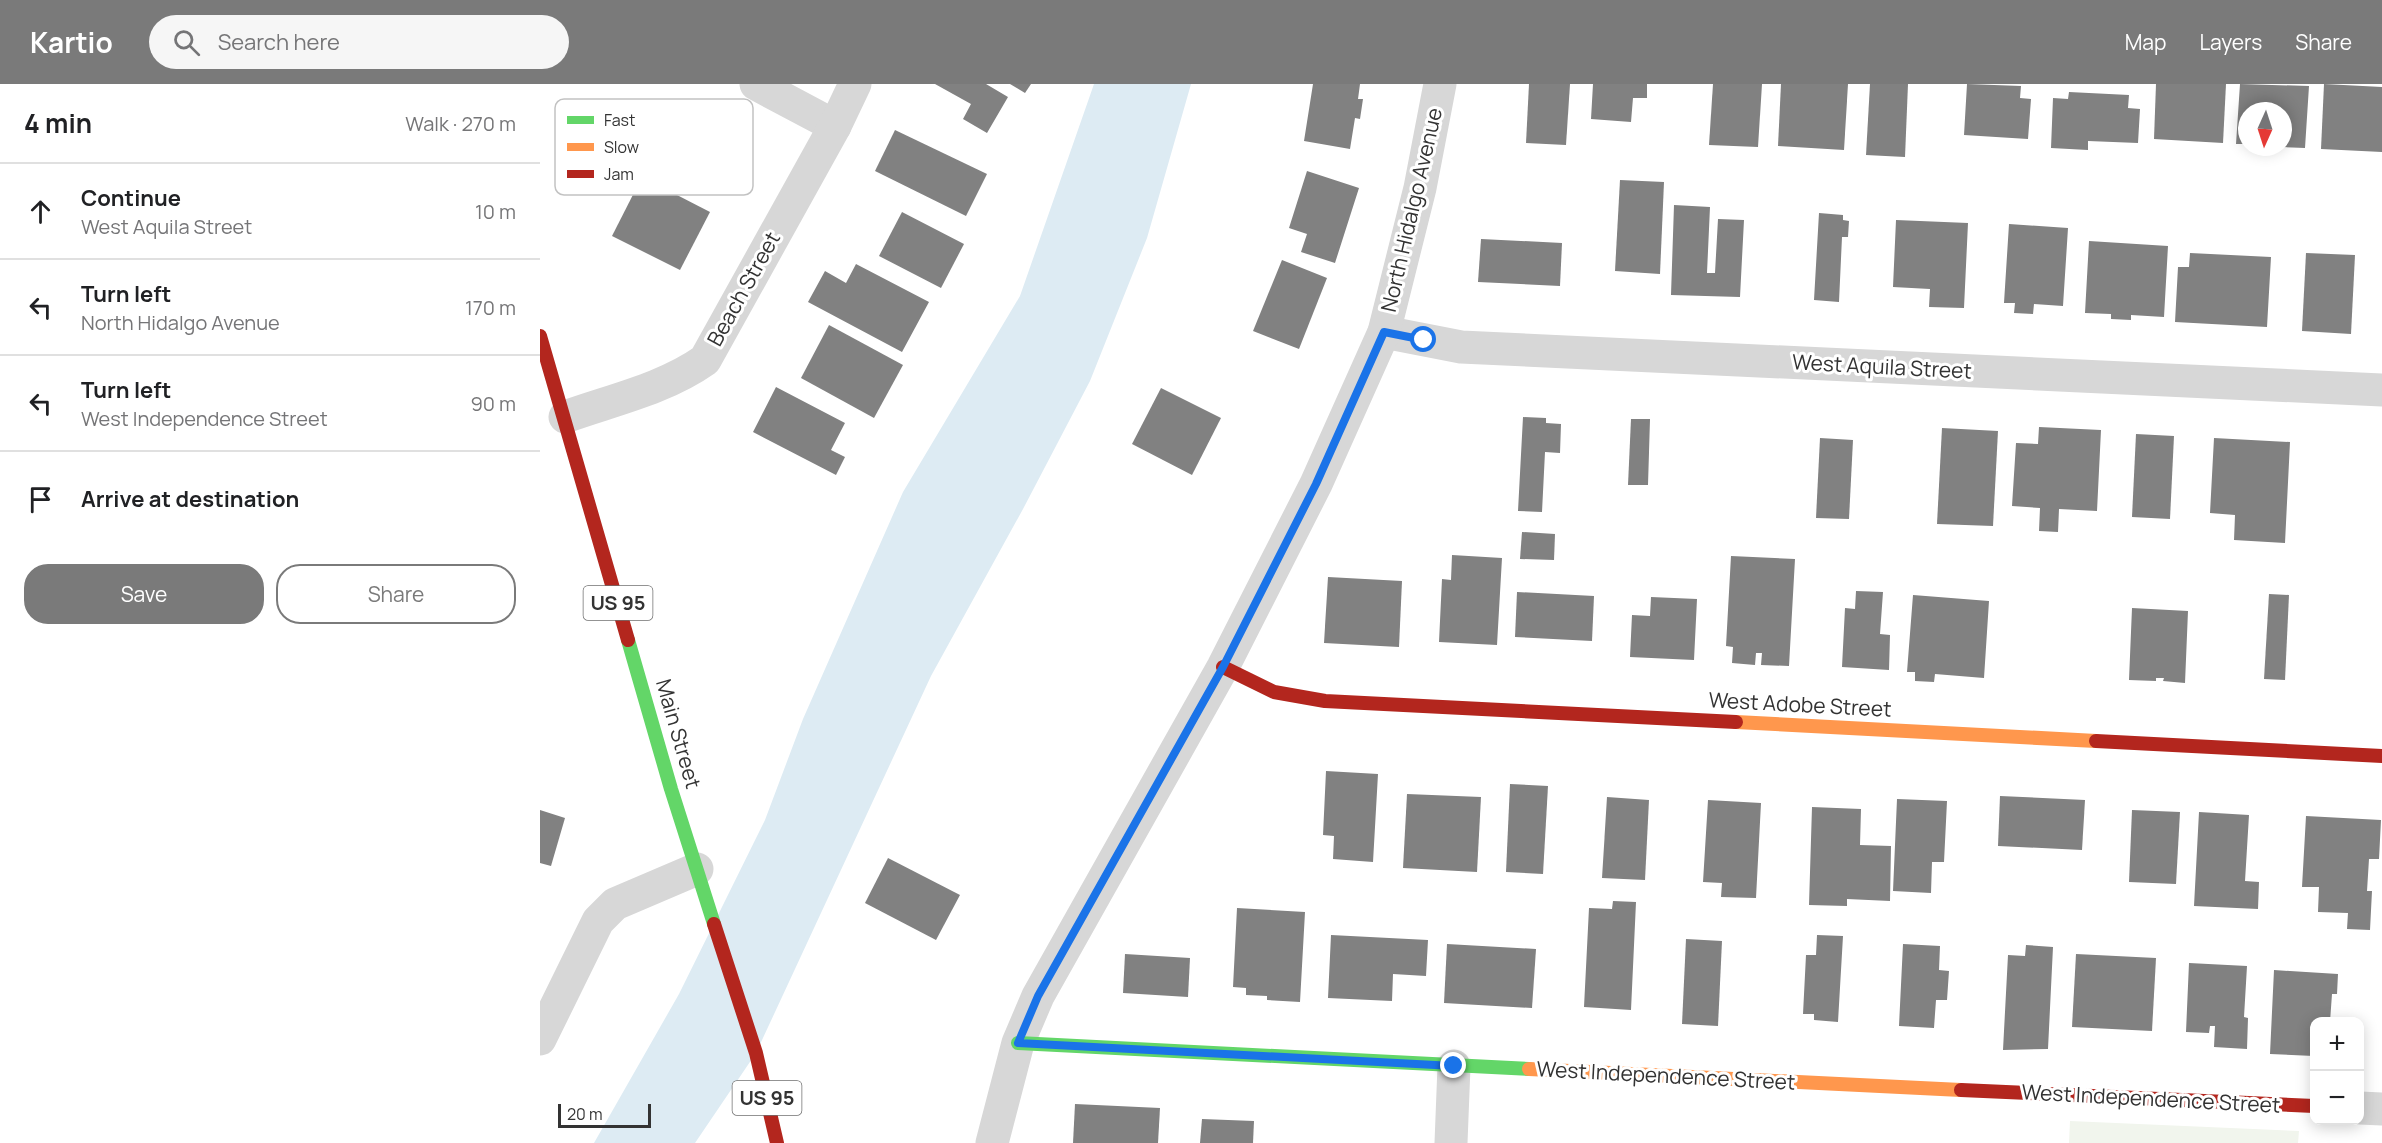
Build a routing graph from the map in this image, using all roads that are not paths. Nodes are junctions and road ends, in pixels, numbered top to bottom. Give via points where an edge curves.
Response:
1 (756, 84) edge
2 (855, 84) edge
3 (1440, 84) edge
4 (836, 126) junction
5 (1384, 332) junction
6 (540, 336) edge
7 (2382, 390) edge
8 (565, 417) junction
9 (1223, 667) junction
10 (2382, 756) edge
11 (698, 869) junction
12 (540, 1039) edge
13 (1018, 1043) junction
14 (1454, 1066) junction
15 (2310, 1106) edge
16 (2364, 1108) edge
17 (2382, 1109) edge
18 (777, 1143) edge
19 (992, 1143) edge
20 (1451, 1143) edge

1 - 4 street
2 - 4 street, Beach Street
3 - 5 street, North Hidalgo Avenue via 1420,188
4 - 8 street, Beach Street via 705,360 664,382
5 - 7 street, West Aquila Street via 1461,347
5 - 9 street, North Hidalgo Avenue via 1316,484
6 - 8 main road, Main Street / US 95
8 - 11 main road, Main Street / US 95 via 671,789
9 - 10 main road, West Adobe Street via 1274,692 1325,701
9 - 13 street, North Hidalgo Avenue via 1038,996
11 - 12 street via 615,904 598,921
11 - 18 main road, Main Street / US 95 via 756,1053
13 - 14 main road, West Independence Street
13 - 19 street, North Hidalgo Avenue
14 - 15 main road, West Independence Street
14 - 20 street
16 - 17 street

